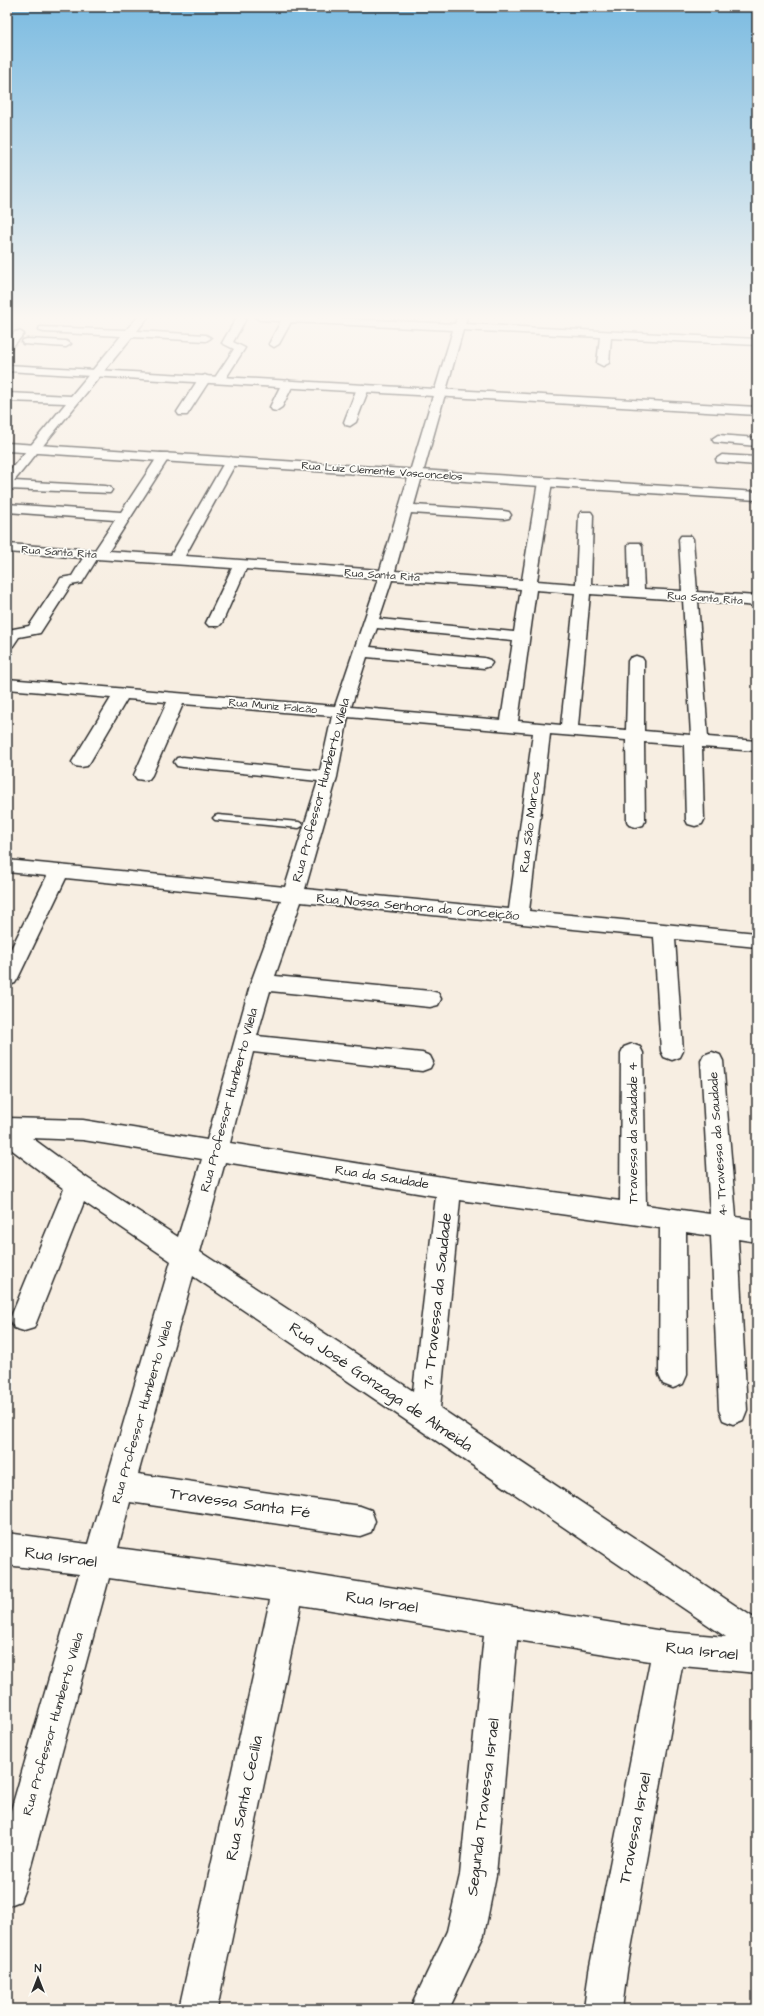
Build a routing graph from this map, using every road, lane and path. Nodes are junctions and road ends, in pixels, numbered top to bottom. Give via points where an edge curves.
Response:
1 (65, 411) edge
2 (354, 411) edge
3 (434, 411) edge
4 (350, 422) dead end
5 (718, 439) dead end
6 (757, 442) edge
7 (7, 447) edge
8 (34, 449) junction
9 (164, 456) junction
10 (722, 459) dead end
11 (231, 461) junction
12 (757, 461) edge
13 (415, 473) junction
14 (545, 482) junction
15 (7, 484) edge
16 (105, 490) dead end
17 (757, 496) edge
18 (7, 508) edge
19 (405, 508) junction
20 (504, 515) dead end
21 (586, 515) dead end
22 (124, 516) junction
23 (686, 539) dead end
24 (635, 546) dead end
25 (7, 548) edge
26 (96, 555) junction
27 (176, 561) junction
28 (241, 565) junction
29 (386, 576) junction
30 (529, 585) junction
31 (583, 589) junction
32 (637, 593) junction
33 (689, 596) junction
34 (757, 601) edge
35 (370, 623) junction
36 (214, 624) dead end
37 (521, 637) junction
38 (7, 643) edge
39 (360, 651) junction
40 (636, 661) dead end
41 (484, 663) dead end
42 (7, 684) edge
43 (121, 694) junction
44 (177, 698) junction
45 (341, 712) junction
46 (509, 726) junction
47 (542, 728) junction
48 (569, 730) junction
49 (635, 736) junction
50 (696, 741) junction
51 (757, 746) edge
52 (81, 762) dead end
53 (183, 762) dead end
54 (142, 775) dead end
55 (328, 777) junction
56 (218, 818) dead end
57 (695, 820) dead end
58 (636, 821) dead end
59 (306, 825) junction
60 (7, 866) edge
61 (60, 871) junction
62 (293, 895) junction
63 (518, 916) junction
64 (664, 931) junction
65 (757, 940) edge
66 (7, 978) edge
67 (262, 982) junction
68 (430, 999) dead end
69 (244, 1044) junction
70 (672, 1051) dead end
71 (632, 1053) dead end
72 (712, 1061) dead end
73 (422, 1062) dead end
74 (7, 1128) edge
75 (7, 1133) edge
76 (216, 1150) junction
77 (78, 1185) junction
78 (450, 1188) junction
79 (633, 1213) junction
80 (673, 1219) junction
81 (724, 1228) junction
82 (757, 1231) edge
83 (186, 1257) junction
84 (24, 1318) dead end
85 (673, 1375) dead end
86 (733, 1410) dead end
87 (425, 1415) junction
88 (121, 1486) junction
89 (360, 1521) dead end
90 (7, 1549) edge
91 (98, 1562) junction
92 (289, 1587) junction
93 (502, 1621) junction
94 (757, 1639) edge
95 (669, 1648) junction
96 (757, 1657) edge
97 (7, 1888) edge
98 (198, 2009) edge
99 (429, 2009) edge
100 (603, 2009) edge

1 - 8 street
2 - 4 street
3 - 13 street, Rua Professor Humberto Vilela
5 - 6 street
7 - 8 street, Rua Luiz Clemente Vasconcelos
8 - 9 street, Rua Luiz Clemente Vasconcelos
8 - 15 street
9 - 11 street, Rua Luiz Clemente Vasconcelos
9 - 22 street
10 - 12 street
11 - 13 street, Rua Luiz Clemente Vasconcelos
11 - 27 street
13 - 14 street, Rua Luiz Clemente Vasconcelos
13 - 19 street, Rua Professor Humberto Vilela
14 - 17 street, Rua Luiz Clemente Vasconcelos
14 - 30 street
15 - 16 street
18 - 22 street
19 - 20 street
19 - 29 street, Rua Professor Humberto Vilela
21 - 31 street
22 - 26 street
23 - 33 street
24 - 32 street
25 - 26 street, Rua Santa Rita
26 - 27 street, Rua Santa Rita
26 - 38 street via 77,580 66,581 34,630 14,632
27 - 28 street, Rua Santa Rita
28 - 29 street, Rua Santa Rita
28 - 36 street
29 - 30 street, Rua Santa Rita
29 - 35 street, Rua Professor Humberto Vilela
30 - 31 street, Rua Santa Rita
30 - 37 street
31 - 32 street, Rua Santa Rita
31 - 48 street
32 - 33 street, Rua Santa Rita
33 - 34 street, Rua Santa Rita
33 - 50 street
35 - 37 street
35 - 39 street, Rua Professor Humberto Vilela
37 - 46 street
39 - 41 street
39 - 45 street, Rua Professor Humberto Vilela
40 - 49 street
42 - 43 street, Rua Muniz Falcão
43 - 44 street, Rua Muniz Falcão
43 - 52 street
44 - 45 street, Rua Muniz Falcão
44 - 54 street
45 - 46 street, Rua Muniz Falcão
45 - 55 street, Rua Professor Humberto Vilela
46 - 47 street, Rua Muniz Falcão
47 - 48 street, Rua Muniz Falcão
47 - 63 street, Rua São Marcos
48 - 49 street, Rua Muniz Falcão
49 - 50 street, Rua Muniz Falcão
49 - 58 street
50 - 51 street, Rua Muniz Falcão
50 - 57 street
53 - 55 street
55 - 59 street, Rua Professor Humberto Vilela
56 - 59 lane
59 - 62 street, Rua Professor Humberto Vilela
60 - 61 street, Rua Nossa Senhora da Conceição
61 - 62 street, Rua Nossa Senhora da Conceição
61 - 66 street
62 - 63 street, Rua Nossa Senhora da Conceição
62 - 67 street, Rua Professor Humberto Vilela
63 - 64 street, Rua Nossa Senhora da Conceição
64 - 65 street, Rua Nossa Senhora da Conceição
64 - 70 street
67 - 68 street
67 - 69 street, Rua Professor Humberto Vilela
69 - 73 street
69 - 76 street, Rua Professor Humberto Vilela
71 - 79 street, Travessa da Saudade 4
72 - 81 street, 4ª Travessa da Saudade
74 - 76 street, Rua da Saudade via 83,1130
75 - 77 street, Rua José Gonzaga de Almeida
76 - 78 street, Rua da Saudade
76 - 83 street, Rua Professor Humberto Vilela
77 - 83 street, Rua José Gonzaga de Almeida
77 - 84 street
78 - 79 street, Rua da Saudade
78 - 87 street, 7ª Travessa da Saudade
79 - 80 street, Rua da Saudade
80 - 81 street, Rua da Saudade
80 - 85 street
81 - 82 street, Rua da Saudade
81 - 86 street, 4ª Travessa da Saudade
83 - 87 street, Rua José Gonzaga de Almeida
83 - 88 street, Rua Professor Humberto Vilela
87 - 94 street, Rua José Gonzaga de Almeida
88 - 89 street, Travessa Santa Fé
88 - 91 street, Rua Professor Humberto Vilela
90 - 91 street, Rua Israel
91 - 92 street, Rua Israel
91 - 97 street, Rua Professor Humberto Vilela
92 - 93 street, Rua Israel
92 - 98 street, Rua Santa Cecília
93 - 95 street, Rua Israel
93 - 99 street, Segunda Travessa Israel via 478,1875 465,1935
95 - 96 street, Rua Israel
95 - 100 street, Travessa Israel

